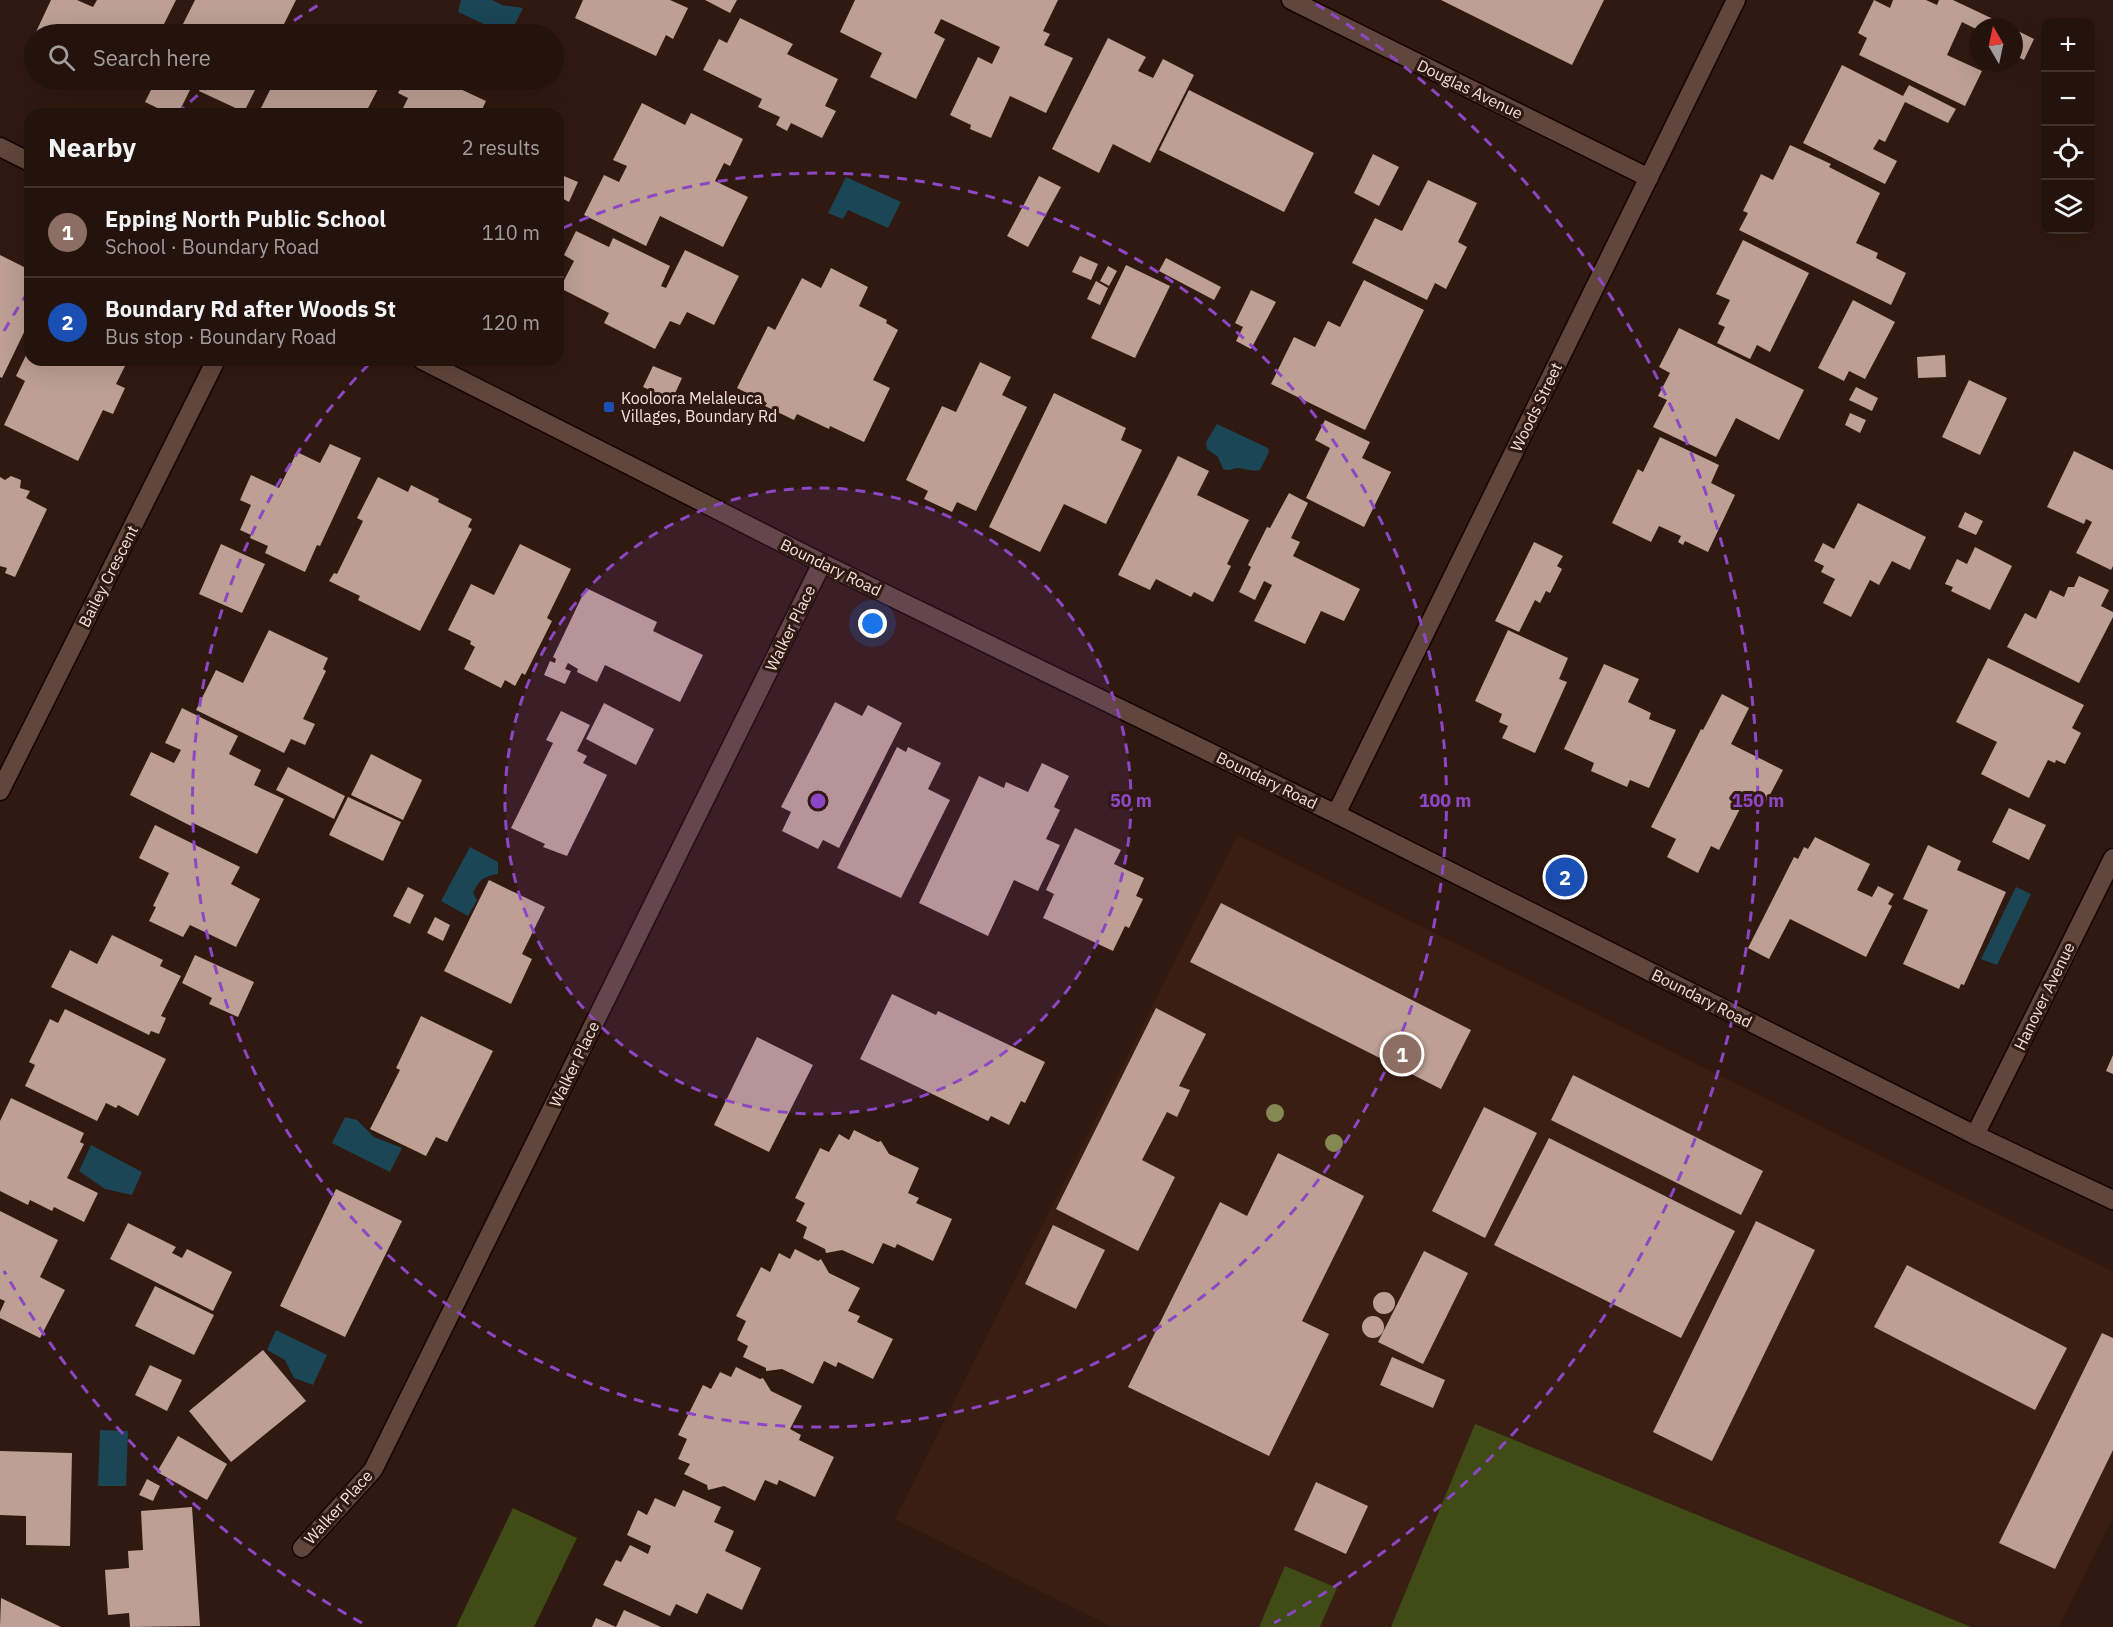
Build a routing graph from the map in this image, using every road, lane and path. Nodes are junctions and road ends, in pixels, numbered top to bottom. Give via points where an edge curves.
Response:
1 (1291, 0) edge
2 (1736, 0) edge
3 (0, 147) edge
4 (24, 159) edge
5 (1648, 178) junction
6 (213, 366) edge
7 (434, 366) edge
8 (822, 563) junction
9 (0, 791) edge
10 (1336, 814) junction
11 (2113, 858) edge
12 (1975, 1135) junction
13 (2113, 1200) edge
14 (302, 1548) dead end

1 - 5 street, Douglas Avenue
2 - 5 street, Woods Street
3 - 4 street
5 - 10 street, Woods Street
6 - 9 street, Bailey Crescent
7 - 8 street, Boundary Road
8 - 10 street, Boundary Road
8 - 14 street, Walker Place via 373,1470
10 - 12 street, Boundary Road
11 - 12 street, Hanover Avenue
12 - 13 street, Boundary Road

